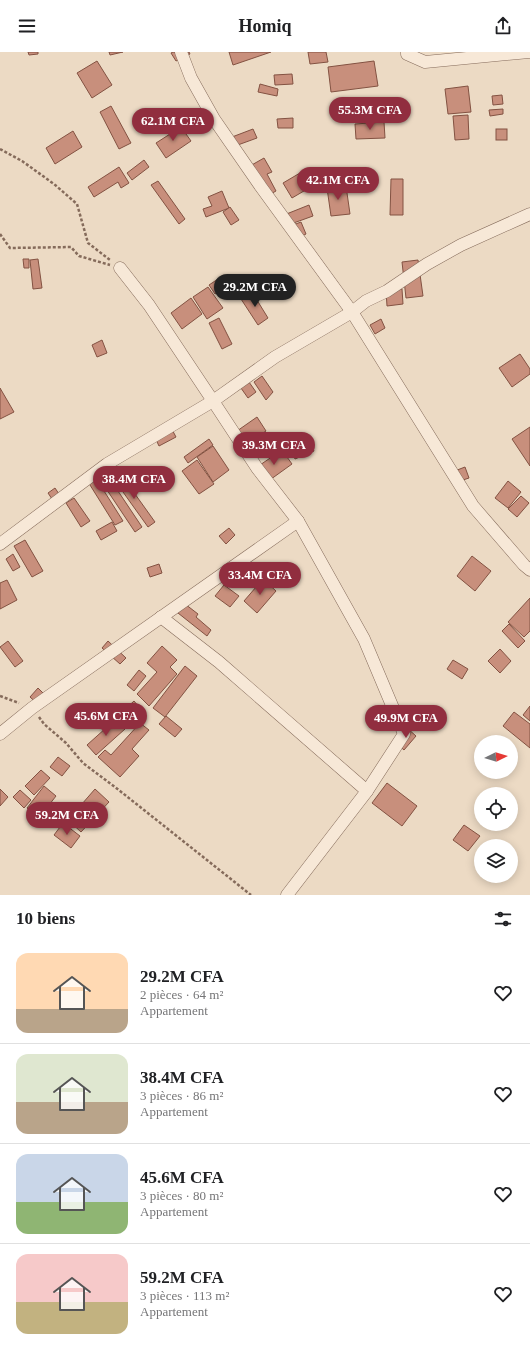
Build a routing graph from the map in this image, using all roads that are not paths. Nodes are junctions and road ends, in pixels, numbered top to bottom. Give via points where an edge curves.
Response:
1 (181, 52) edge
2 (407, 52) edge
3 (529, 52) edge
4 (530, 214) edge
5 (120, 268) road end
6 (352, 312) junction
7 (213, 401) junction
8 (298, 521) junction
9 (0, 544) edge
10 (530, 570) edge
11 (162, 617) junction
12 (0, 734) edge
13 (368, 791) junction
14 (288, 895) edge

1 - 6 street via 191,78 214,119
2 - 3 street via 425,62
4 - 6 street via 461,245 366,301
5 - 7 street via 149,305
6 - 7 street via 275,357
6 - 10 street via 473,506
7 - 8 street via 257,468
7 - 9 street via 107,464
8 - 11 street
8 - 13 street via 364,639 404,734
11 - 12 street via 32,708
11 - 13 street via 219,662
13 - 14 street

